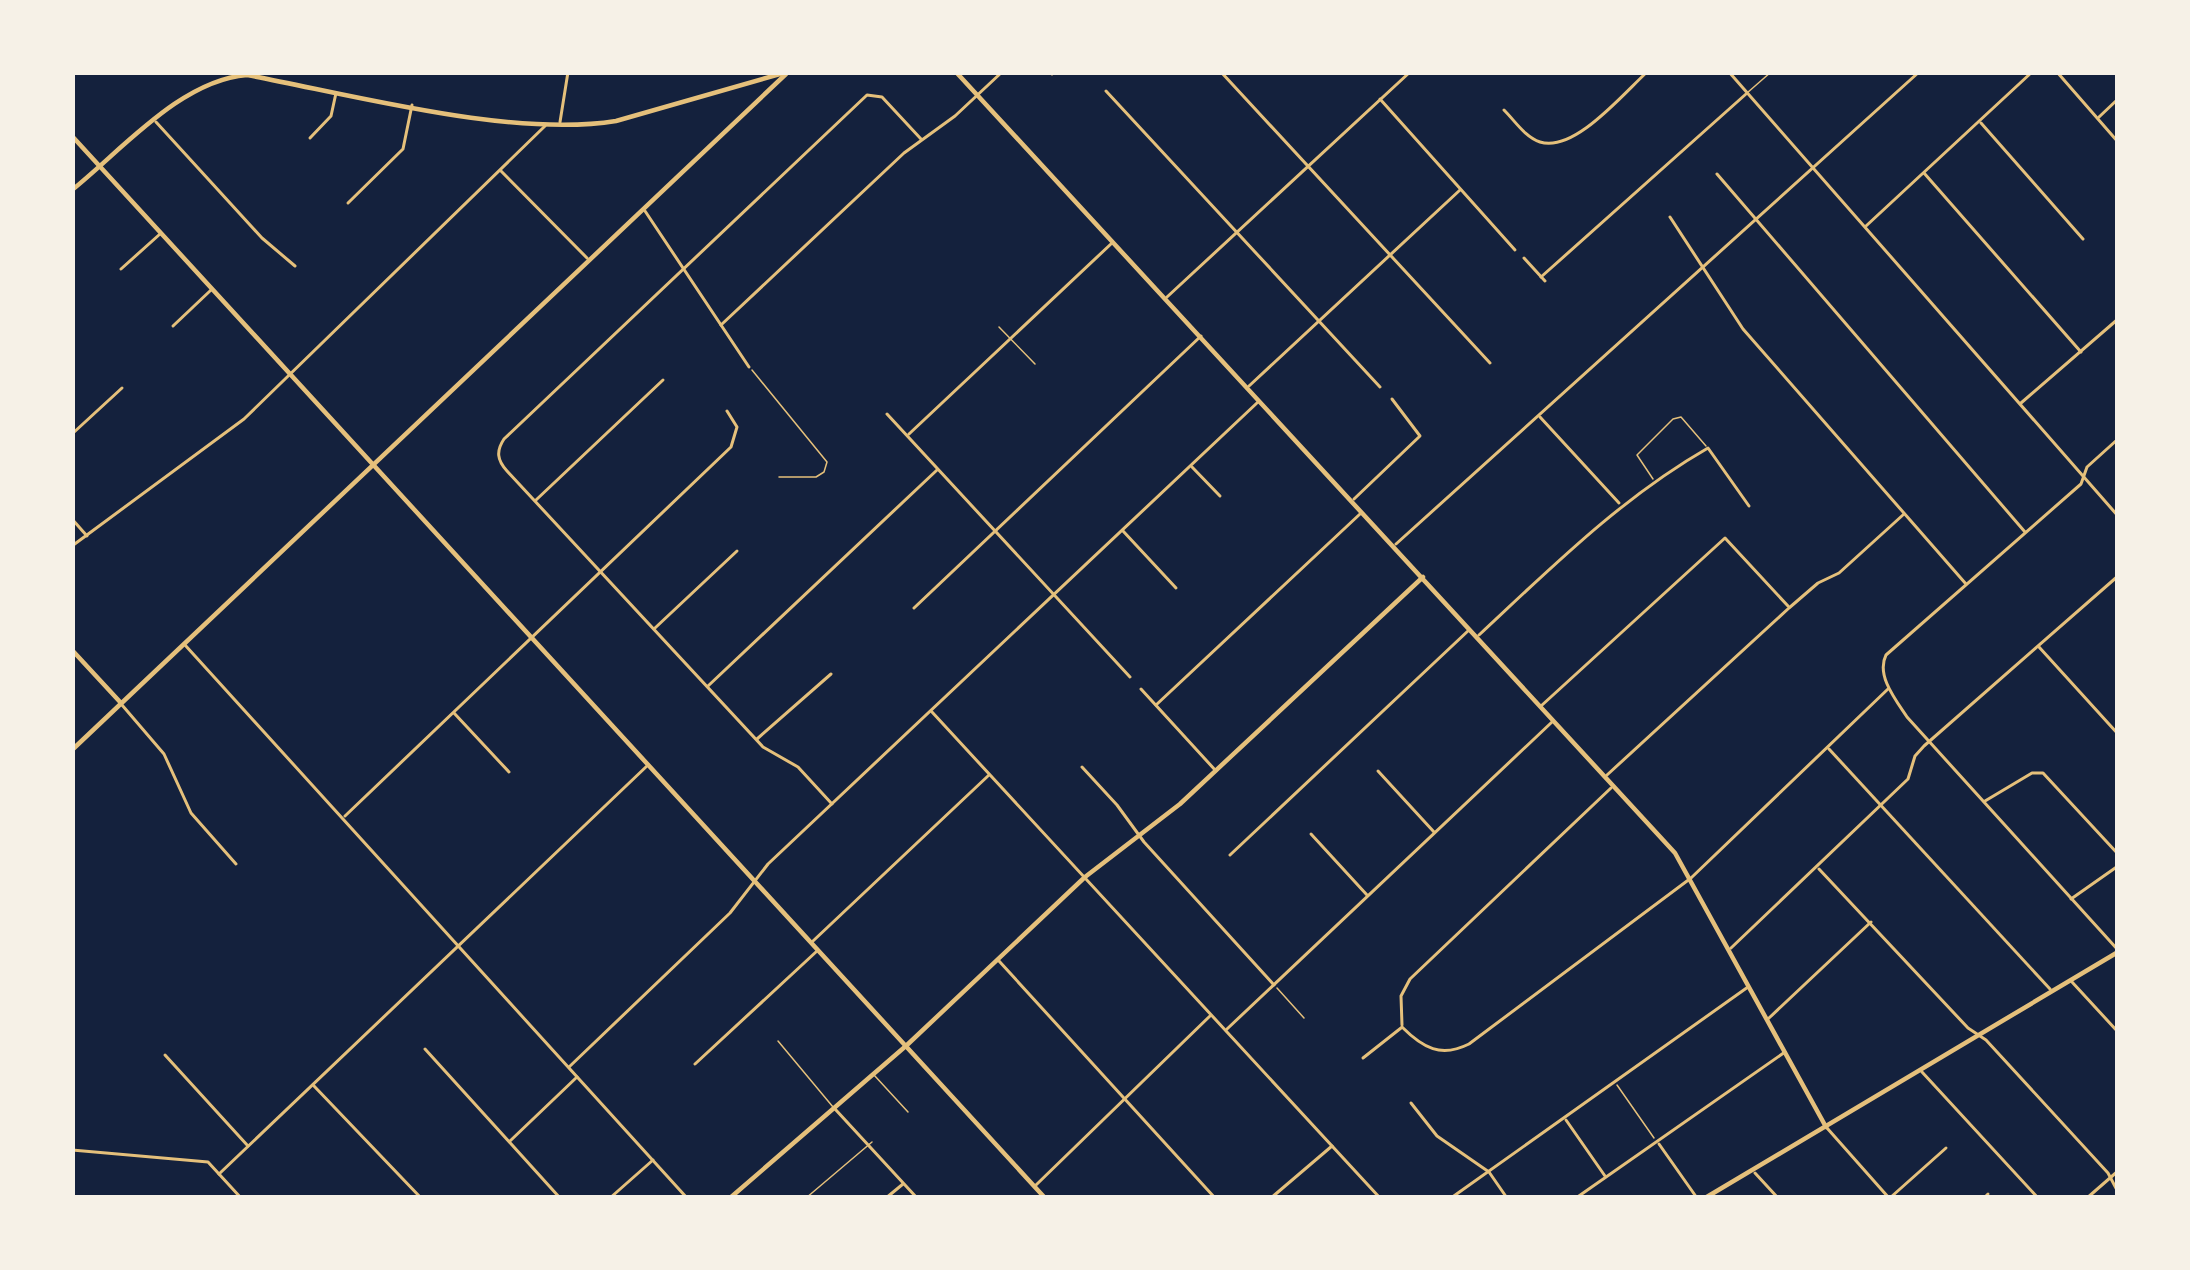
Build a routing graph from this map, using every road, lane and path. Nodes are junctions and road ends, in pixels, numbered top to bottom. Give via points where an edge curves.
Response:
1 (568, 72) edge
2 (956, 72) edge
3 (1002, 72) edge
4 (1221, 72) edge
5 (1410, 72) edge
6 (1647, 72) edge
7 (1729, 72) edge
8 (1772, 72) edge
9 (1919, 72) edge
10 (2032, 72) edge
11 (2057, 72) edge
12 (247, 73) edge
13 (787, 73) edge
14 (336, 91) junction
15 (1106, 91) dead end
16 (1747, 93) junction
17 (977, 95) junction
18 (1379, 98) junction
19 (2118, 99) edge
20 (412, 106) junction
21 (1504, 110) dead end
22 (2097, 118) junction
23 (155, 121) junction
24 (549, 122) junction
25 (560, 122) junction
26 (1980, 122) junction
27 (72, 136) edge
28 (310, 138) dead end
29 (921, 139) junction
30 (2118, 142) edge
31 (101, 166) junction
32 (1308, 166) junction
33 (500, 170) junction
34 (1813, 170) junction
35 (1924, 173) junction
36 (1717, 174) dead end
37 (72, 190) edge
38 (1460, 190) junction
39 (348, 203) dead end
40 (644, 210) junction
41 (1670, 217) dead end
42 (1756, 220) junction
43 (1864, 227) junction
44 (1236, 232) junction
45 (160, 234) junction
46 (2083, 238) dead end
47 (1113, 242) junction
48 (1515, 250) dead end
49 (1390, 254) junction
50 (1524, 258) dead end
51 (590, 261) junction
52 (295, 266) dead end
53 (1702, 268) junction
54 (121, 269) dead end
55 (684, 269) junction
56 (211, 290) junction
57 (1166, 298) junction
58 (2118, 319) edge
59 (1319, 321) junction
60 (173, 326) dead end
61 (721, 326) junction
62 (1000, 327) dead end
63 (1201, 336) junction
64 (1010, 339) junction
65 (2080, 352) junction
66 (1490, 363) dead end
67 (1035, 364) dead end
68 (749, 367) joint
69 (288, 374) junction
70 (664, 380) dead end
71 (1248, 387) junction
72 (1380, 387) dead end
73 (122, 388) dead end
74 (1392, 399) dead end
75 (1260, 400) junction
76 (2020, 404) junction
77 (727, 411) dead end
78 (887, 414) dead end
79 (1538, 415) junction
80 (72, 434) edge
81 (908, 436) junction
82 (2118, 439) edge
83 (1708, 448) junction
84 (1191, 465) junction
85 (372, 466) junction
86 (938, 469) junction
87 (778, 477) dead end
88 (2084, 477) junction
89 (1653, 479) junction
90 (1220, 496) dead end
91 (1353, 500) junction
92 (535, 501) junction
93 (1620, 505) junction
94 (1749, 506) dead end
95 (1363, 511) junction
96 (1904, 514) junction
97 (2118, 516) edge
98 (72, 520) edge
99 (1122, 530) junction
100 (996, 531) junction
101 (2026, 532) junction
102 (87, 536) junction
103 (1394, 546) junction
104 (72, 547) edge
105 (737, 551) dead end
106 (600, 572) junction
107 (2118, 576) edge
108 (1423, 577) junction
109 (1966, 584) junction
110 (1176, 588) dead end
111 (1055, 594) junction
112 (914, 608) dead end
113 (1790, 608) junction
114 (1471, 628) junction
115 (654, 629) junction
116 (1478, 636) junction
117 (531, 638) junction
118 (184, 644) junction
119 (2038, 646) junction
120 (72, 650) edge
121 (831, 674) dead end
122 (1130, 676) dead end
123 (707, 687) junction
124 (1141, 689) dead end
125 (1888, 689) junction
126 (121, 704) junction
127 (1156, 706) junction
128 (1541, 706) junction
129 (931, 711) junction
130 (453, 712) junction
131 (1554, 720) junction
132 (2118, 734) edge
133 (756, 740) junction
134 (1928, 742) junction
135 (1828, 747) junction
136 (72, 750) edge
137 (648, 765) junction
138 (1082, 766) dead end
139 (1216, 771) junction
140 (1378, 771) dead end
141 (509, 772) dead end
142 (990, 774) junction
143 (1606, 776) junction
144 (1614, 785) junction
145 (1984, 802) junction
146 (832, 804) junction
147 (1881, 806) junction
148 (344, 817) junction
149 (1435, 833) junction
150 (1311, 834) dead end
151 (1138, 836) junction
152 (2118, 854) edge
153 (1230, 855) dead end
154 (236, 864) dead end
155 (2118, 866) edge
156 (1816, 867) junction
157 (1085, 877) junction
158 (1691, 878) junction
159 (755, 881) junction
160 (1368, 896) junction
161 (2072, 899) junction
162 (1870, 922) junction
163 (812, 942) junction
164 (459, 945) junction
165 (818, 950) junction
166 (1730, 950) junction
167 (2118, 951) edge
168 (998, 959) junction
169 (2071, 981) junction
170 (1274, 985) junction
171 (1749, 987) junction
172 (2051, 991) junction
173 (1211, 1014) junction
174 (1304, 1018) dead end
175 (1767, 1019) junction
176 (1402, 1027) junction
177 (1226, 1030) junction
178 (2118, 1032) edge
179 (1977, 1036) junction
180 (778, 1041) dead end
181 (907, 1046) junction
182 (425, 1049) dead end
183 (1785, 1052) junction
184 (165, 1055) dead end
185 (1363, 1058) dead end
186 (695, 1064) dead end
187 (568, 1066) junction
188 (1921, 1070) junction
189 (873, 1074) junction
190 (577, 1077) junction
191 (1615, 1082) junction
192 (313, 1084) junction
193 (1124, 1097) junction
194 (1411, 1103) dead end
195 (834, 1108) junction
196 (908, 1112) dead end
197 (1565, 1118) junction
198 (1826, 1127) junction
199 (509, 1142) junction
200 (1658, 1142) junction
201 (870, 1143) junction
202 (248, 1146) junction
203 (1332, 1146) junction
204 (1946, 1148) dead end
205 (72, 1150) edge
206 (653, 1160) junction
207 (1753, 1170) junction
208 (2118, 1171) edge
209 (1489, 1172) junction
210 (219, 1174) junction
211 (1606, 1176) junction
212 (2109, 1178) junction
213 (904, 1183) junction
214 (1035, 1186) junction
215 (2118, 1192) edge
216 (1776, 1195) edge
217 (241, 1198) edge
218 (421, 1198) edge
219 (560, 1198) edge
220 (610, 1198) edge
221 (687, 1198) edge
222 (730, 1198) edge
223 (806, 1198) edge
224 (886, 1198) edge
225 (917, 1198) edge
226 (1045, 1198) edge
227 (1215, 1198) edge
228 (1271, 1198) edge
229 (1380, 1198) edge
230 (1451, 1198) edge
231 (1507, 1198) edge
232 (1576, 1198) edge
233 (1701, 1198) edge
234 (1890, 1198) edge
235 (2038, 1198) edge
236 (2087, 1198) edge

1 - 25 street
2 - 17 street
3 - 17 street
4 - 32 street
5 - 18 street
6 - 21 street via 1565,142 1532,138
7 - 16 street
8 - 16 lane
9 - 34 street
10 - 26 street
11 - 22 street
12 - 14 street
12 - 23 street via 205,83
13 - 25 street via 616,121
13 - 40 street
14 - 20 street
14 - 28 street via 331,116
15 - 44 street
16 - 34 street
16 - 50 street via 1543,279
17 - 29 street
17 - 47 street
18 - 32 street
18 - 38 street
19 - 22 street
20 - 24 street
20 - 39 street via 403,149
22 - 30 street
23 - 31 street
23 - 52 street
24 - 25 street
24 - 33 street
26 - 35 street
26 - 46 street
27 - 31 street
29 - 55 street via 882,97 867,95
29 - 61 street
31 - 37 street
31 - 45 street
32 - 44 street
32 - 49 street
33 - 51 street
33 - 69 street
34 - 42 street
34 - 43 street
35 - 43 street
35 - 65 street
36 - 42 street
38 - 48 street
38 - 49 street
40 - 51 street
40 - 55 street
41 - 53 street
42 - 53 street
42 - 101 street
43 - 76 street
44 - 57 street
44 - 59 street
45 - 54 street
45 - 56 street
47 - 57 street
47 - 64 street
49 - 59 street
49 - 66 street
51 - 85 street
53 - 79 street
53 - 96 street via 1752,340
55 - 61 street
55 - 92 street via 504,439 498,454
56 - 60 street
56 - 69 street
57 - 63 street
58 - 65 street
59 - 71 street
59 - 72 street
61 - 68 street
62 - 64 lane
63 - 71 street
63 - 100 street
64 - 67 lane
64 - 81 street
65 - 76 street
68 - 87 lane via 826,462 816,477
69 - 85 street
69 - 102 street via 244,419
70 - 92 street
71 - 75 street
73 - 80 street
74 - 91 street via 1420,436
75 - 84 street
75 - 91 street
76 - 88 street
77 - 106 street via 737,427 731,448
78 - 81 street
79 - 93 street
79 - 103 street
81 - 86 street
82 - 88 street
83 - 89 street
83 - 89 lane via 1688,422 1672,419 1637,455
83 - 94 street
84 - 90 street
84 - 99 street
85 - 117 street
85 - 118 street
86 - 100 street
86 - 123 street
88 - 97 street
88 - 101 street
89 - 93 street
91 - 95 street
92 - 106 street
93 - 116 street
95 - 103 street
95 - 127 street
96 - 109 street
96 - 113 street
98 - 102 street
99 - 110 street
99 - 111 street
100 - 111 street
100 - 112 street
101 - 109 street
102 - 104 street
103 - 108 street
105 - 115 street
106 - 115 street
106 - 117 street
107 - 119 street
108 - 114 street
108 - 139 street
109 - 125 street via 1886,655
111 - 122 street
111 - 129 street
113 - 128 street via 1725,538
113 - 143 street
114 - 116 street
114 - 153 street
115 - 123 street
116 - 128 street
117 - 130 street
117 - 137 street
118 - 126 street
118 - 148 street
119 - 132 street
119 - 134 street
120 - 126 street
121 - 133 street
123 - 133 street
124 - 127 street
125 - 134 street
125 - 135 street
126 - 136 street
126 - 154 street via 164,754 191,813
127 - 139 street
128 - 131 street
129 - 142 street
129 - 146 street
130 - 141 street
130 - 148 street
131 - 143 street
131 - 149 street
133 - 146 street via 798,767
134 - 145 street
134 - 147 street
135 - 147 street
135 - 158 street
137 - 159 street
137 - 164 street
138 - 151 street
139 - 151 street
140 - 149 street
142 - 157 street
142 - 163 street
143 - 144 street
144 - 158 street
144 - 176 street via 1410,979
145 - 152 street via 2042,773
145 - 161 street
146 - 159 street
147 - 156 street
147 - 172 street
148 - 164 street
149 - 160 street
150 - 160 street
151 - 157 street
151 - 170 street
155 - 161 street
156 - 162 street
156 - 166 street
157 - 168 street
157 - 173 street
158 - 166 street
158 - 176 street via 1461,1048 1428,1048
159 - 163 street
159 - 187 street
160 - 170 street
161 - 167 street
162 - 175 street
162 - 179 street
163 - 165 street
164 - 187 street
164 - 192 street
165 - 181 street
165 - 186 street
166 - 171 street
167 - 169 street
168 - 181 street
168 - 193 street
169 - 172 street
169 - 178 street
170 - 174 lane
170 - 177 street
171 - 175 street
171 - 191 street
172 - 179 street
173 - 177 street
173 - 193 street
175 - 183 street
176 - 185 street
177 - 203 street
179 - 188 street
179 - 212 street
180 - 195 lane
181 - 189 street
181 - 214 street
182 - 199 street
183 - 198 street
183 - 200 street
184 - 202 street
187 - 190 street
188 - 198 street
188 - 235 street
189 - 195 street
189 - 196 lane
190 - 199 street
190 - 206 street
191 - 197 street
191 - 200 lane
192 - 202 street
192 - 218 street
193 - 214 street
193 - 227 street
194 - 209 street via 1442,1141
195 - 201 street
195 - 222 street
197 - 209 street
197 - 211 street
198 - 207 street
198 - 234 street
199 - 219 street
200 - 211 street
200 - 233 street
201 - 213 street
201 - 223 lane
202 - 210 street
203 - 228 street
203 - 229 street
204 - 234 street
205 - 210 street via 208,1162
206 - 220 street
206 - 221 street
207 - 216 street
207 - 233 street
208 - 212 street
209 - 230 street
209 - 231 street
210 - 217 street
211 - 232 street
212 - 215 street
212 - 236 street
213 - 224 street
213 - 225 street
214 - 226 street

